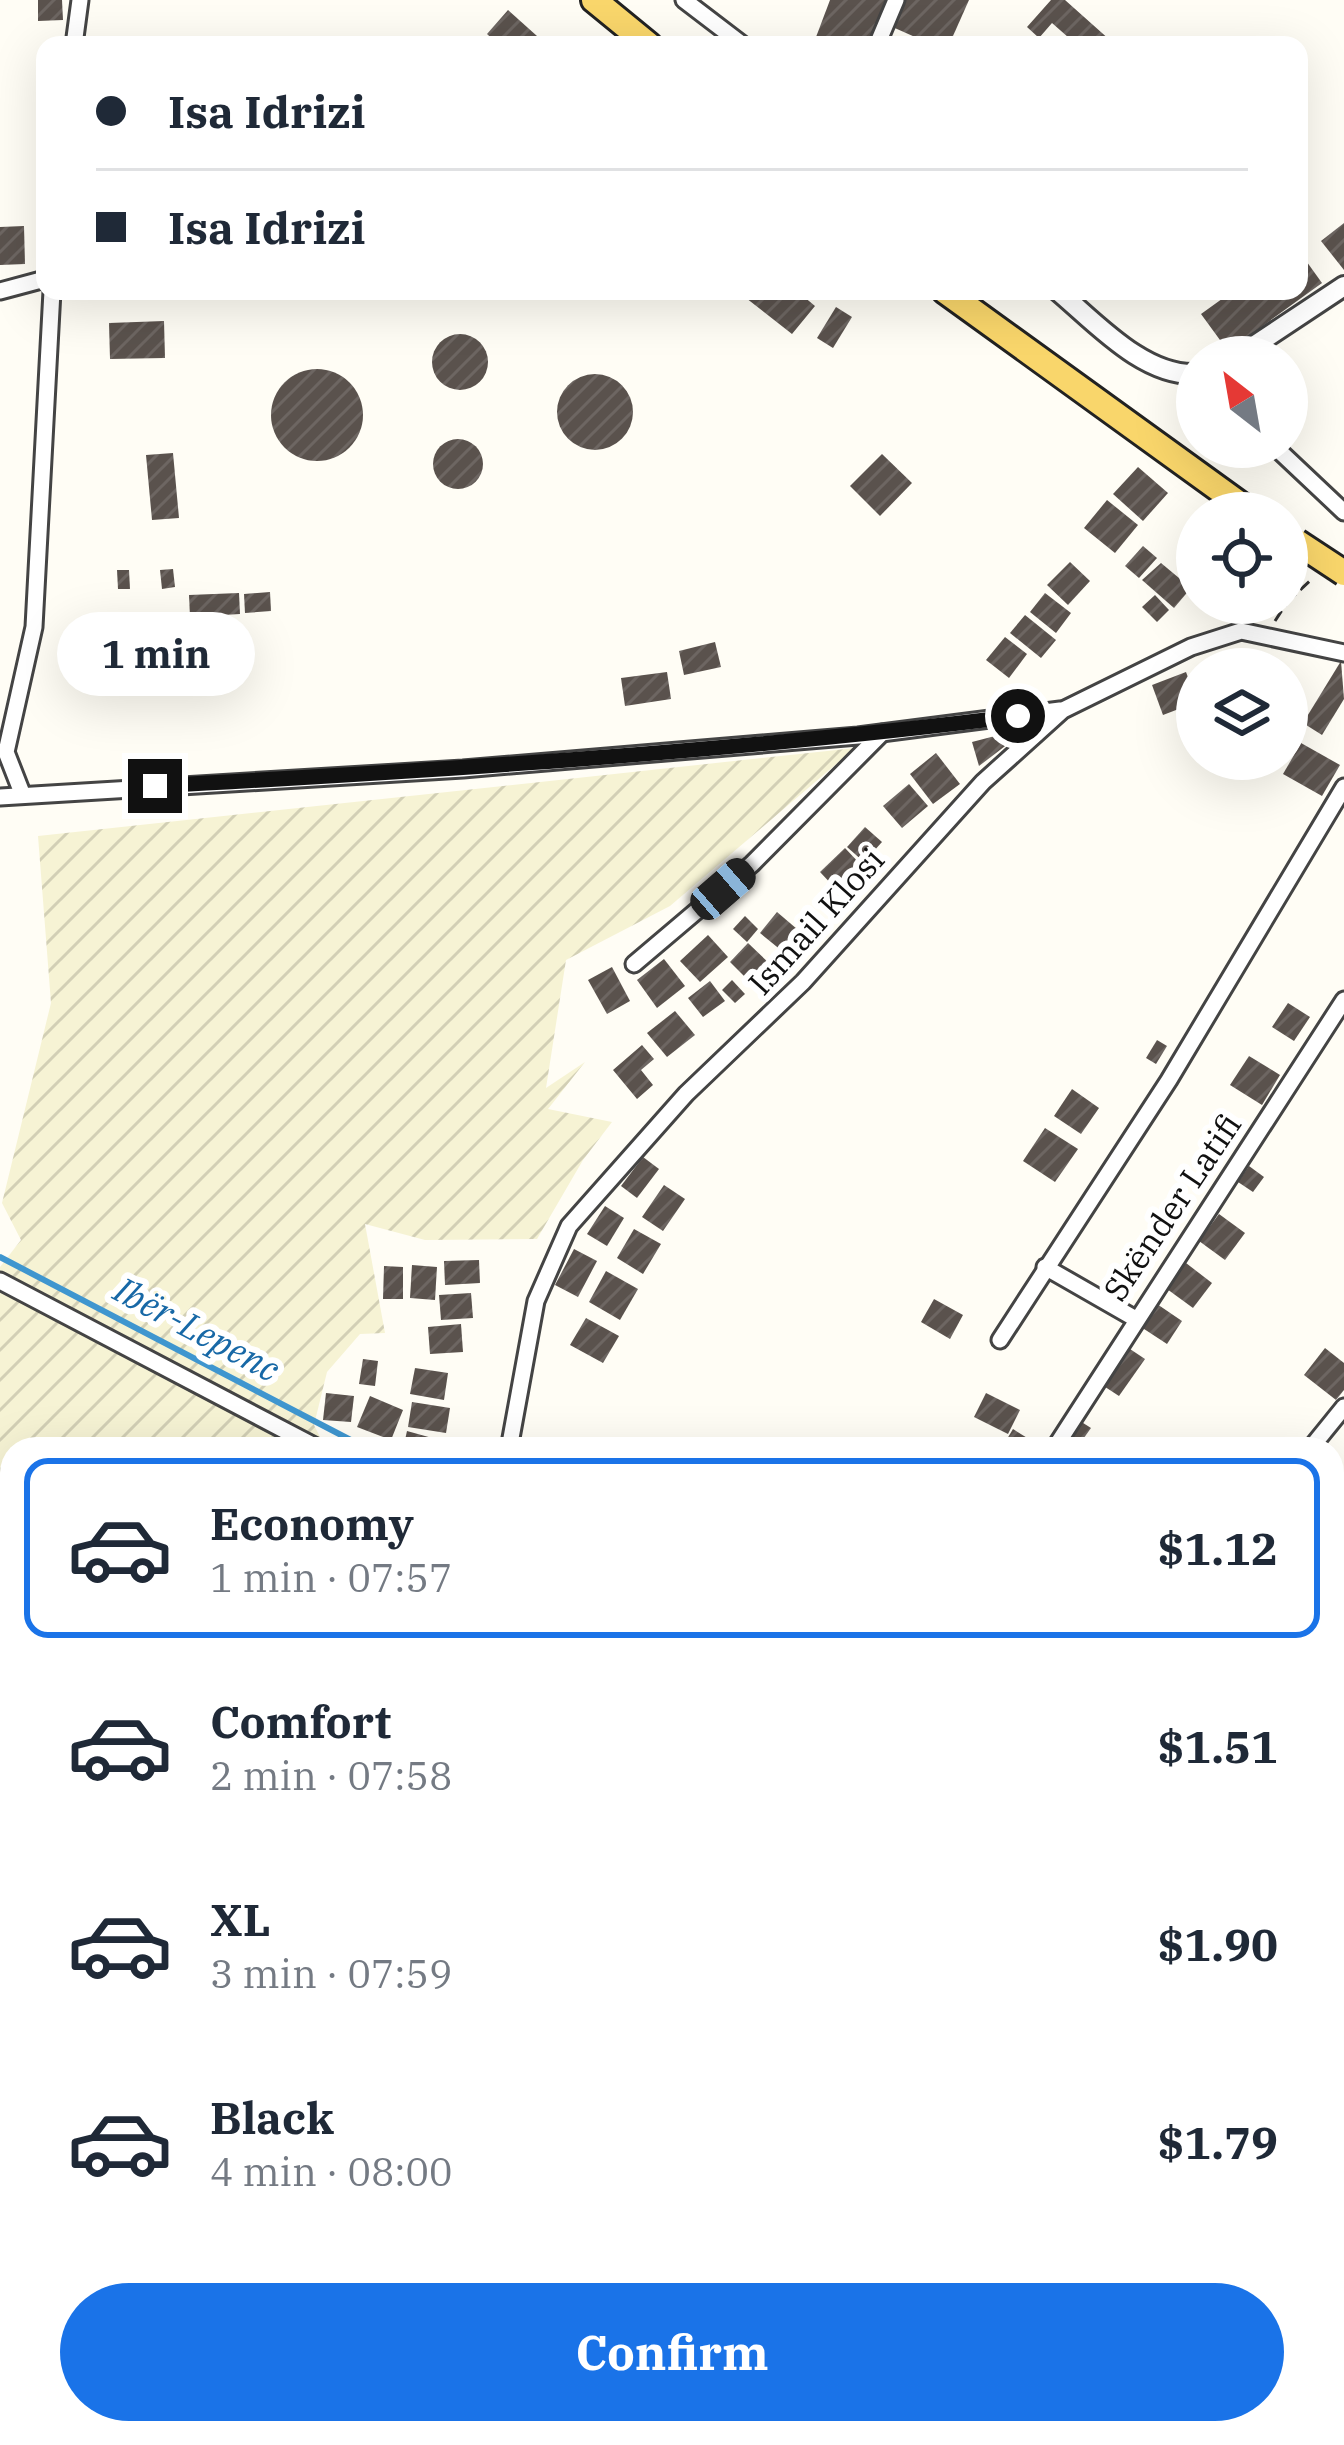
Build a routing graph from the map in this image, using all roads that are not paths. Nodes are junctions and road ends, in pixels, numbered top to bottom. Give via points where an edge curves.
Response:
1 (80, 0) edge
2 (576, 0) edge
3 (594, 0) edge
4 (685, 0) edge
5 (896, 0) edge
6 (75, 36) edge
7 (620, 36) edge
8 (639, 36) edge
9 (731, 36) edge
10 (881, 36) edge
11 (36, 281) edge
12 (1344, 286) edge
13 (0, 291) edge
14 (52, 300) edge
15 (958, 300) edge
16 (974, 300) edge
17 (1069, 300) edge
18 (1269, 336) edge
19 (1176, 371) edge
20 (1297, 468) edge
21 (1227, 492) edge
22 (1228, 492) edge
23 (1344, 512) edge
24 (1308, 549) edge
25 (1344, 574) edge
26 (1344, 653) edge
27 (1063, 710) junction
28 (882, 733) junction
29 (3, 752) edge
30 (1344, 787) edge
31 (22, 793) junction
32 (0, 797) edge
33 (634, 964) dead end
34 (1344, 1000) edge
35 (1045, 1267) junction
36 (0, 1281) edge
37 (1134, 1318) junction
38 (1000, 1340) dead end
39 (1344, 1407) edge
40 (297, 1437) edge
41 (511, 1437) edge
42 (1061, 1437) edge
43 (1320, 1437) edge

1 - 6 street
2 - 7 main road
3 - 8 main road
4 - 9 street
5 - 10 street
11 - 13 street
12 - 18 street
14 - 29 street via 34,627
15 - 21 main road
16 - 22 main road
17 - 19 street via 1135,355
20 - 23 street
24 - 25 main road, bridge
26 - 27 street, Ismail Klosi via 1241,631
27 - 28 street
27 - 41 street, Ismail Klosi via 983,782 569,1226 536,1301
28 - 31 street via 464,769
28 - 33 street via 752,864
29 - 31 street
30 - 35 street via 1169,1080
31 - 32 street
34 - 37 street, Skënder Latifi
35 - 37 street
35 - 38 street
36 - 40 street
37 - 42 street, Skënder Latifi
39 - 43 street

